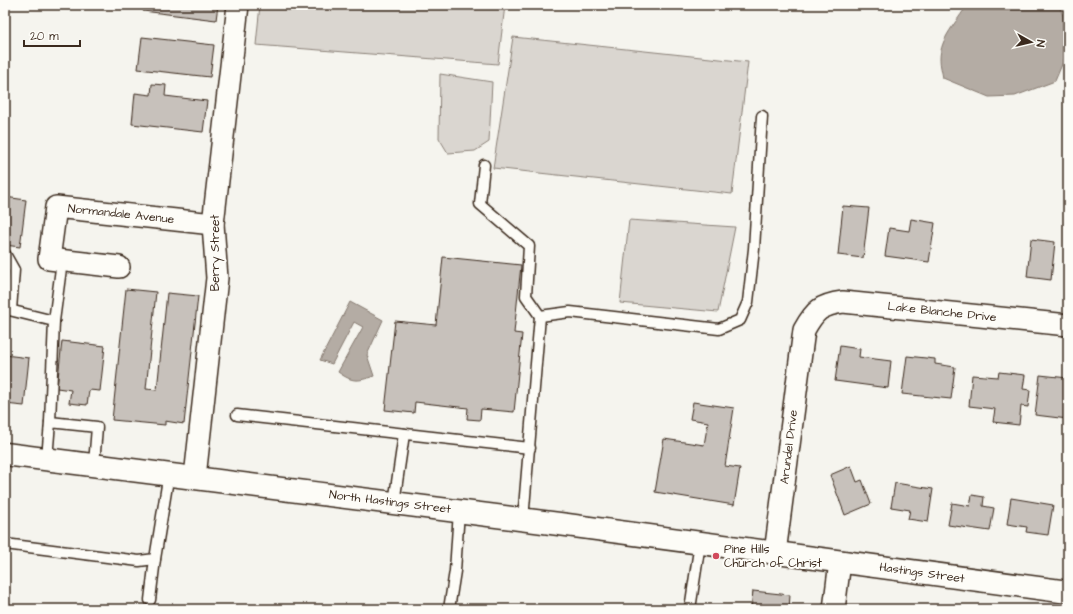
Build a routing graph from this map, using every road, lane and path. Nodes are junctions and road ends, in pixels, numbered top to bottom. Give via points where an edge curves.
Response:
1 (238, 5) edge
2 (762, 116) dead end
3 (484, 165) dead end
4 (213, 224) junction
5 (5, 254) edge
6 (62, 261) junction
7 (119, 267) dead end
8 (8, 310) edge
9 (817, 310) joint
10 (540, 316) junction
11 (54, 321) junction
12 (1068, 325) edge
13 (237, 415) dead end
14 (50, 422) junction
15 (404, 434) junction
16 (530, 448) junction
17 (5, 454) edge
18 (47, 459) junction
19 (94, 464) junction
20 (169, 474) junction
21 (195, 477) junction
22 (394, 503) junction
23 (459, 511) junction
24 (523, 520) junction
25 (700, 542) junction
26 (5, 544) edge
27 (775, 553) junction
28 (155, 559) junction
29 (840, 562) junction
30 (1068, 592) edge
31 (150, 600) dead end
32 (449, 609) edge
33 (690, 609) edge
34 (834, 609) edge

1 - 4 street, Berry Street
2 - 10 lane via 754,248 748,302 740,320 719,329 570,312
3 - 10 lane via 480,204 529,246 526,296
4 - 6 street, Normandale Avenue via 56,207 49,259
4 - 21 street, Berry Street via 217,278
5 - 8 lane via 14,270
6 - 7 street
6 - 11 lane
8 - 11 lane
9 - 12 street, Lake Blanche Drive via 826,304 843,302
9 - 27 street, Arundel Drive via 804,330 802,341
10 - 16 lane
11 - 14 lane
13 - 15 lane
14 - 18 lane
14 - 19 lane via 97,427
15 - 16 lane
15 - 22 lane
16 - 24 lane
17 - 18 street, North Hastings Street
18 - 19 street, North Hastings Street
19 - 20 street, North Hastings Street
20 - 21 street, North Hastings Street
20 - 28 lane
21 - 22 street, North Hastings Street
22 - 23 street, North Hastings Street
23 - 24 street, North Hastings Street
23 - 32 lane
24 - 25 street, North Hastings Street
25 - 27 street, North Hastings Street
25 - 33 lane
26 - 28 lane via 139,561
27 - 29 street, Hastings Street
28 - 31 lane
29 - 30 street, Hastings Street
29 - 34 street

